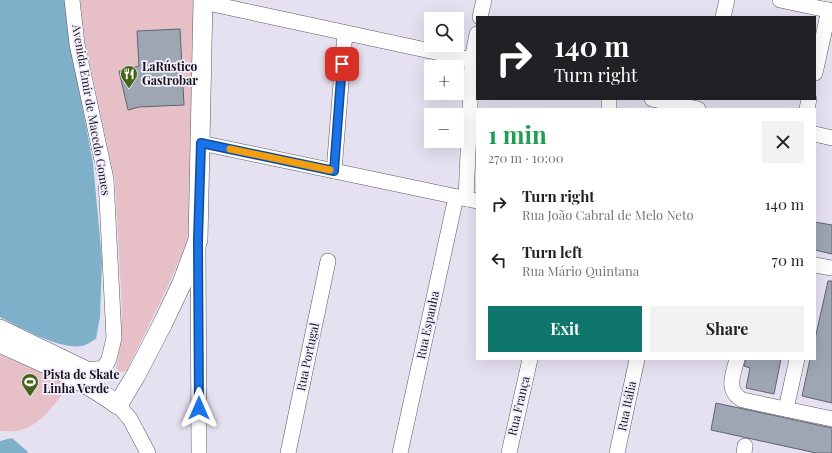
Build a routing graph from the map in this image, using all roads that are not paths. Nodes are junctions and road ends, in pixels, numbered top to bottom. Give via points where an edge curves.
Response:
1 (72, 0) edge
2 (484, 0) edge
3 (727, 0) edge
4 (780, 0) edge
5 (203, 1) edge
6 (831, 11) edge
7 (480, 16) edge
8 (723, 16) edge
9 (345, 33) junction
10 (476, 43) edge
11 (474, 61) edge
12 (816, 69) edge
13 (657, 100) edge
14 (693, 108) edge
15 (816, 134) edge
16 (832, 138) edge
17 (201, 143) junction
18 (334, 171) junction
19 (466, 199) edge
20 (198, 240) junction
21 (328, 261) dead end
22 (0, 327) edge
23 (0, 343) edge
24 (530, 360) edge
25 (638, 360) edge
26 (737, 360) edge
27 (797, 360) edge
28 (118, 405) junction
29 (786, 409) junction
30 (832, 418) edge
31 (148, 453) edge
32 (199, 453) edge
33 (288, 453) edge
34 (400, 453) edge
35 (509, 453) edge
36 (617, 453) edge

1 - 22 street, Avenida Emir de Macedo Gomes via 77,44 106,180 114,338 104,368 89,370
2 - 7 street
3 - 8 street
4 - 6 street
5 - 9 street
5 - 17 main road
6 - 12 street
9 - 11 street
9 - 18 street
10 - 11 street, Rua Espanha
11 - 19 street, Rua Espanha
13 - 14 street
15 - 16 street
17 - 18 street
17 - 20 main road
18 - 19 street
19 - 34 street, Rua Espanha
20 - 28 main road via 163,323
20 - 32 street
21 - 33 street, Rua Portugal
23 - 28 main road via 80,379
24 - 35 street, Rua França
25 - 36 street, Rua Itália
26 - 29 street via 731,385 737,397
27 - 29 street
28 - 31 street via 130,419
29 - 30 street

